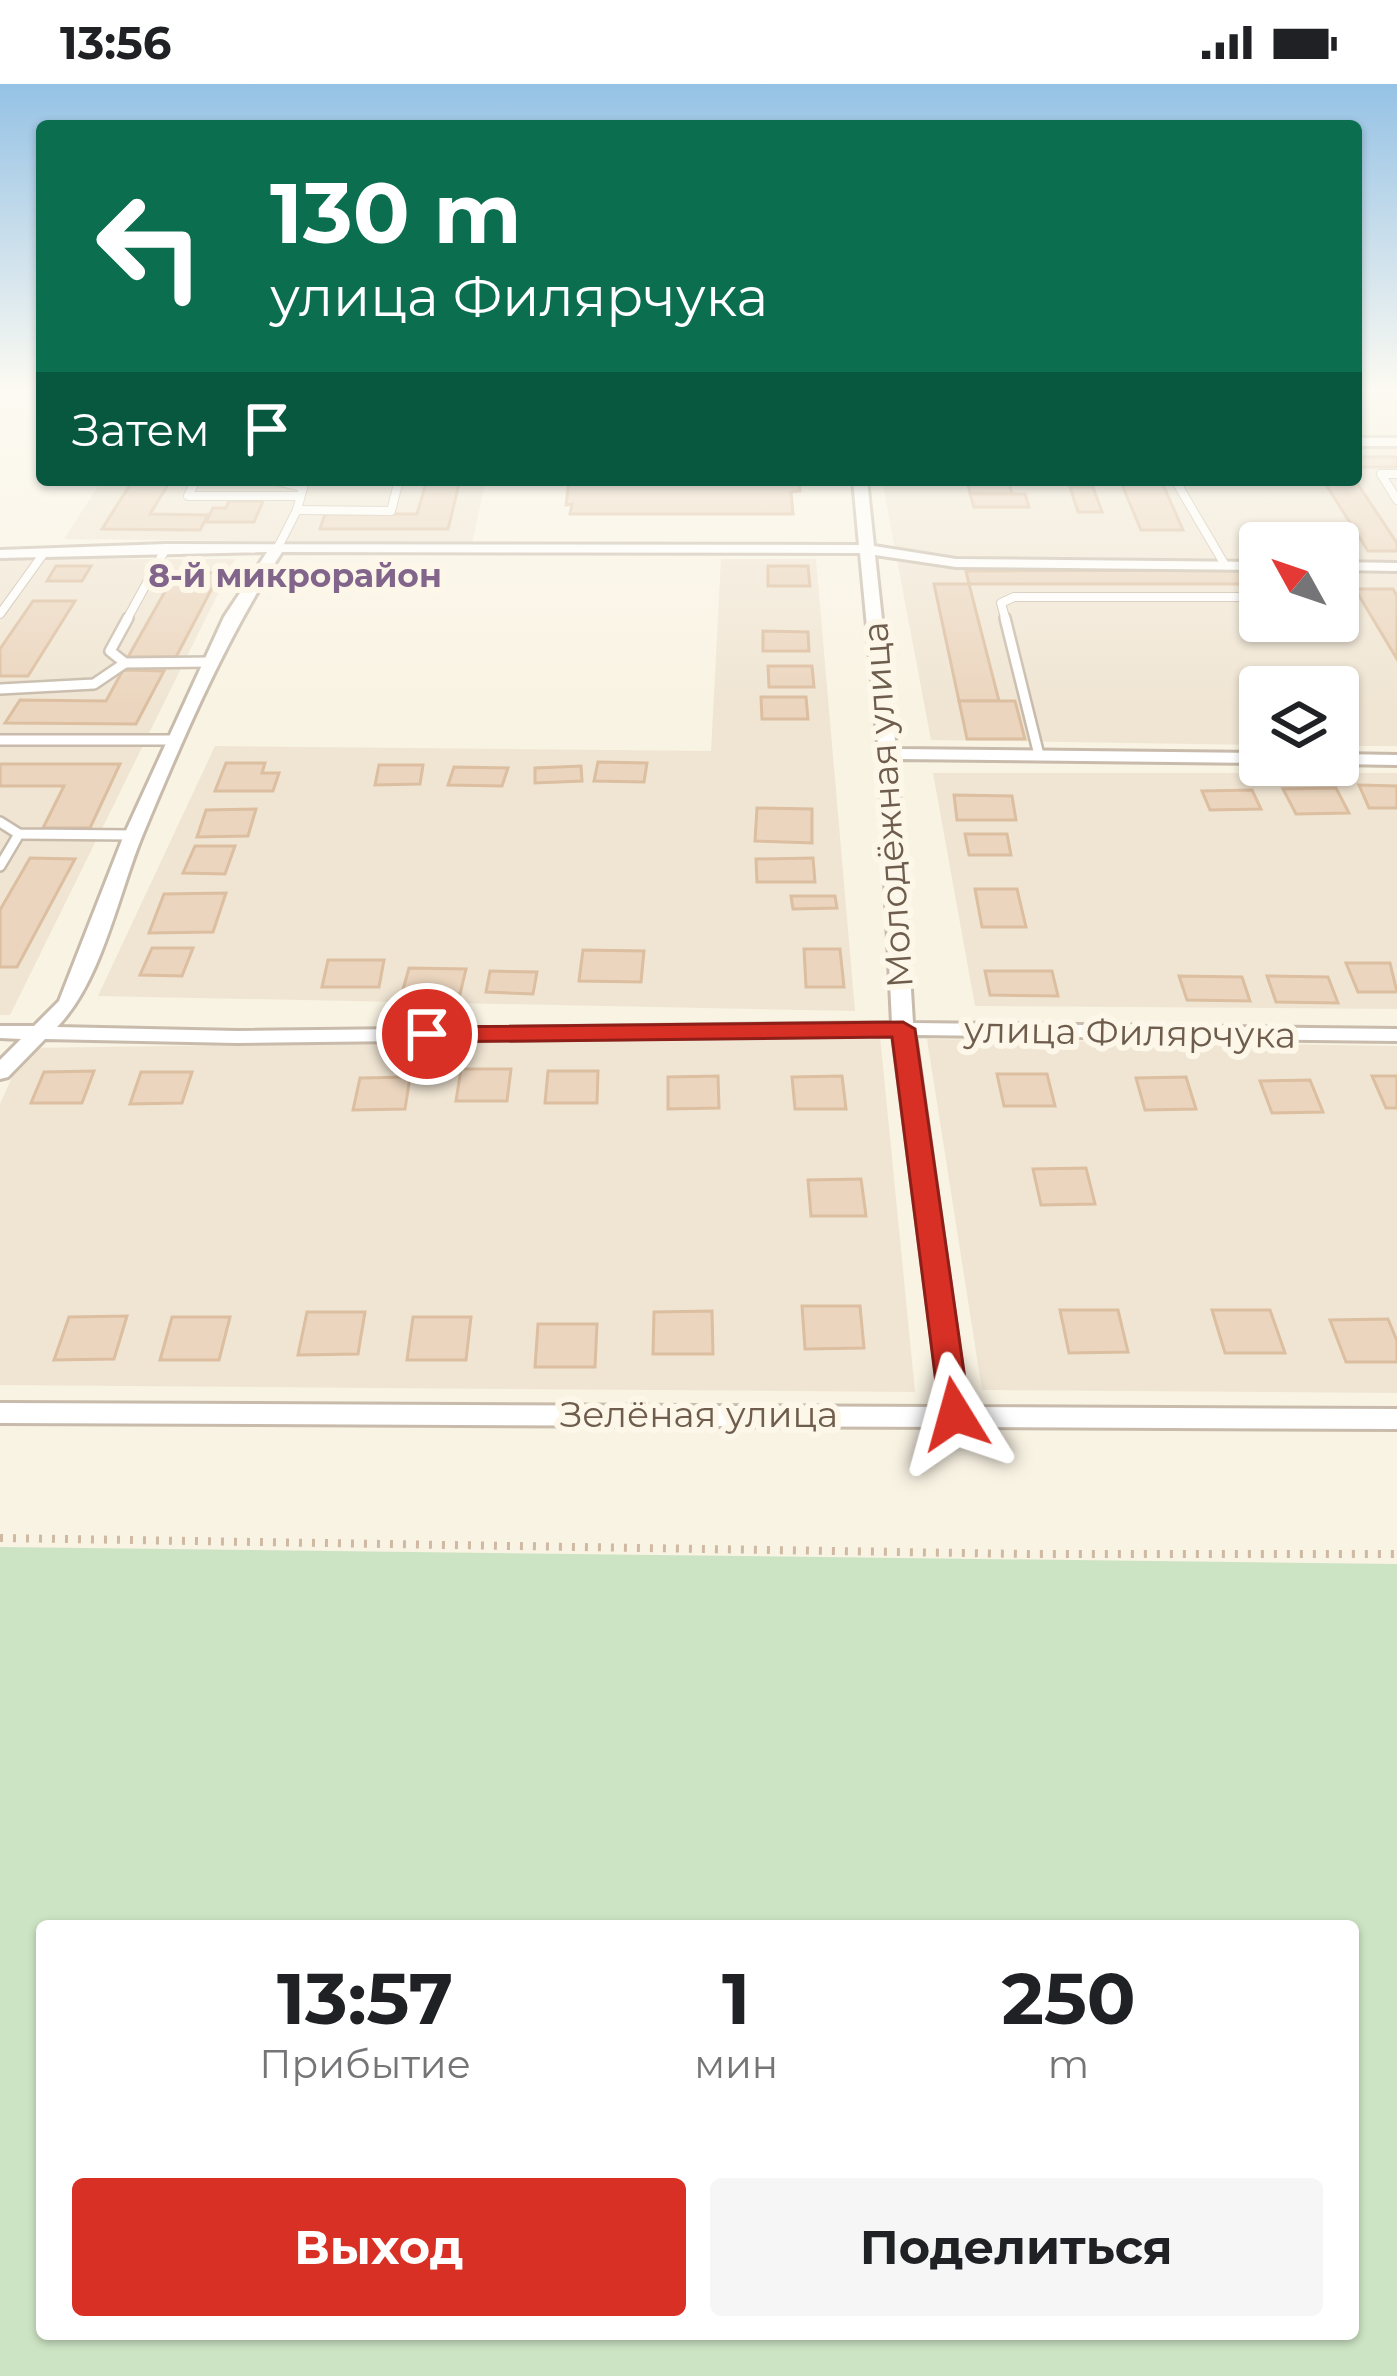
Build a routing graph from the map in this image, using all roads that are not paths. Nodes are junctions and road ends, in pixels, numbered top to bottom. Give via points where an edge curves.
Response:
1 (189, 494) edge
2 (217, 494) edge
3 (301, 494) edge
4 (395, 494) edge
5 (861, 494) edge
6 (1183, 494) edge
7 (297, 510) junction
8 (166, 548) junction
9 (277, 549) junction
10 (866, 549) junction
11 (44, 553) junction
12 (0, 554) edge
13 (1225, 565) junction
14 (1239, 565) edge
15 (1359, 566) edge
16 (1397, 567) edge
17 (1239, 597) edge
18 (0, 614) edge
19 (212, 662) junction
20 (125, 663) junction
21 (3, 689) edge
22 (0, 700) edge
23 (0, 740) edge
24 (176, 740) junction
25 (888, 754) junction
26 (1039, 755) junction
27 (1239, 758) edge
28 (1359, 759) edge
29 (1397, 760) edge
30 (0, 822) edge
31 (19, 834) junction
32 (133, 835) junction
33 (0, 866) edge
34 (903, 1029) junction
35 (0, 1032) edge
36 (39, 1032) junction
37 (1397, 1035) edge
38 (0, 1072) edge
39 (0, 1413) edge
40 (955, 1414) junction
41 (1397, 1418) edge

1 - 2 lane
3 - 7 lane
4 - 7 lane via 391,511
5 - 10 street, Молодёжная улица
6 - 13 lane
7 - 9 lane
8 - 9 street
8 - 11 street
8 - 20 lane via 110,651
9 - 10 street
9 - 19 street
10 - 13 street via 956,563
10 - 25 street, Молодёжная улица
11 - 12 street
11 - 18 lane
13 - 14 street
15 - 16 street
17 - 26 lane via 1001,603
19 - 20 lane
19 - 24 street
20 - 21 lane via 94,684
21 - 22 lane
23 - 24 lane
24 - 32 street
25 - 26 street
25 - 34 street, Молодёжная улица
26 - 27 street
28 - 29 street
30 - 31 lane
31 - 32 lane
31 - 33 lane
32 - 36 street via 69,1003
34 - 36 street, улица Филярчука
34 - 37 street, улица Филярчука
34 - 40 street, Молодёжная улица
35 - 36 street, улица Филярчука
36 - 38 street
39 - 40 street, Зелёная улица
40 - 41 street, Зелёная улица

